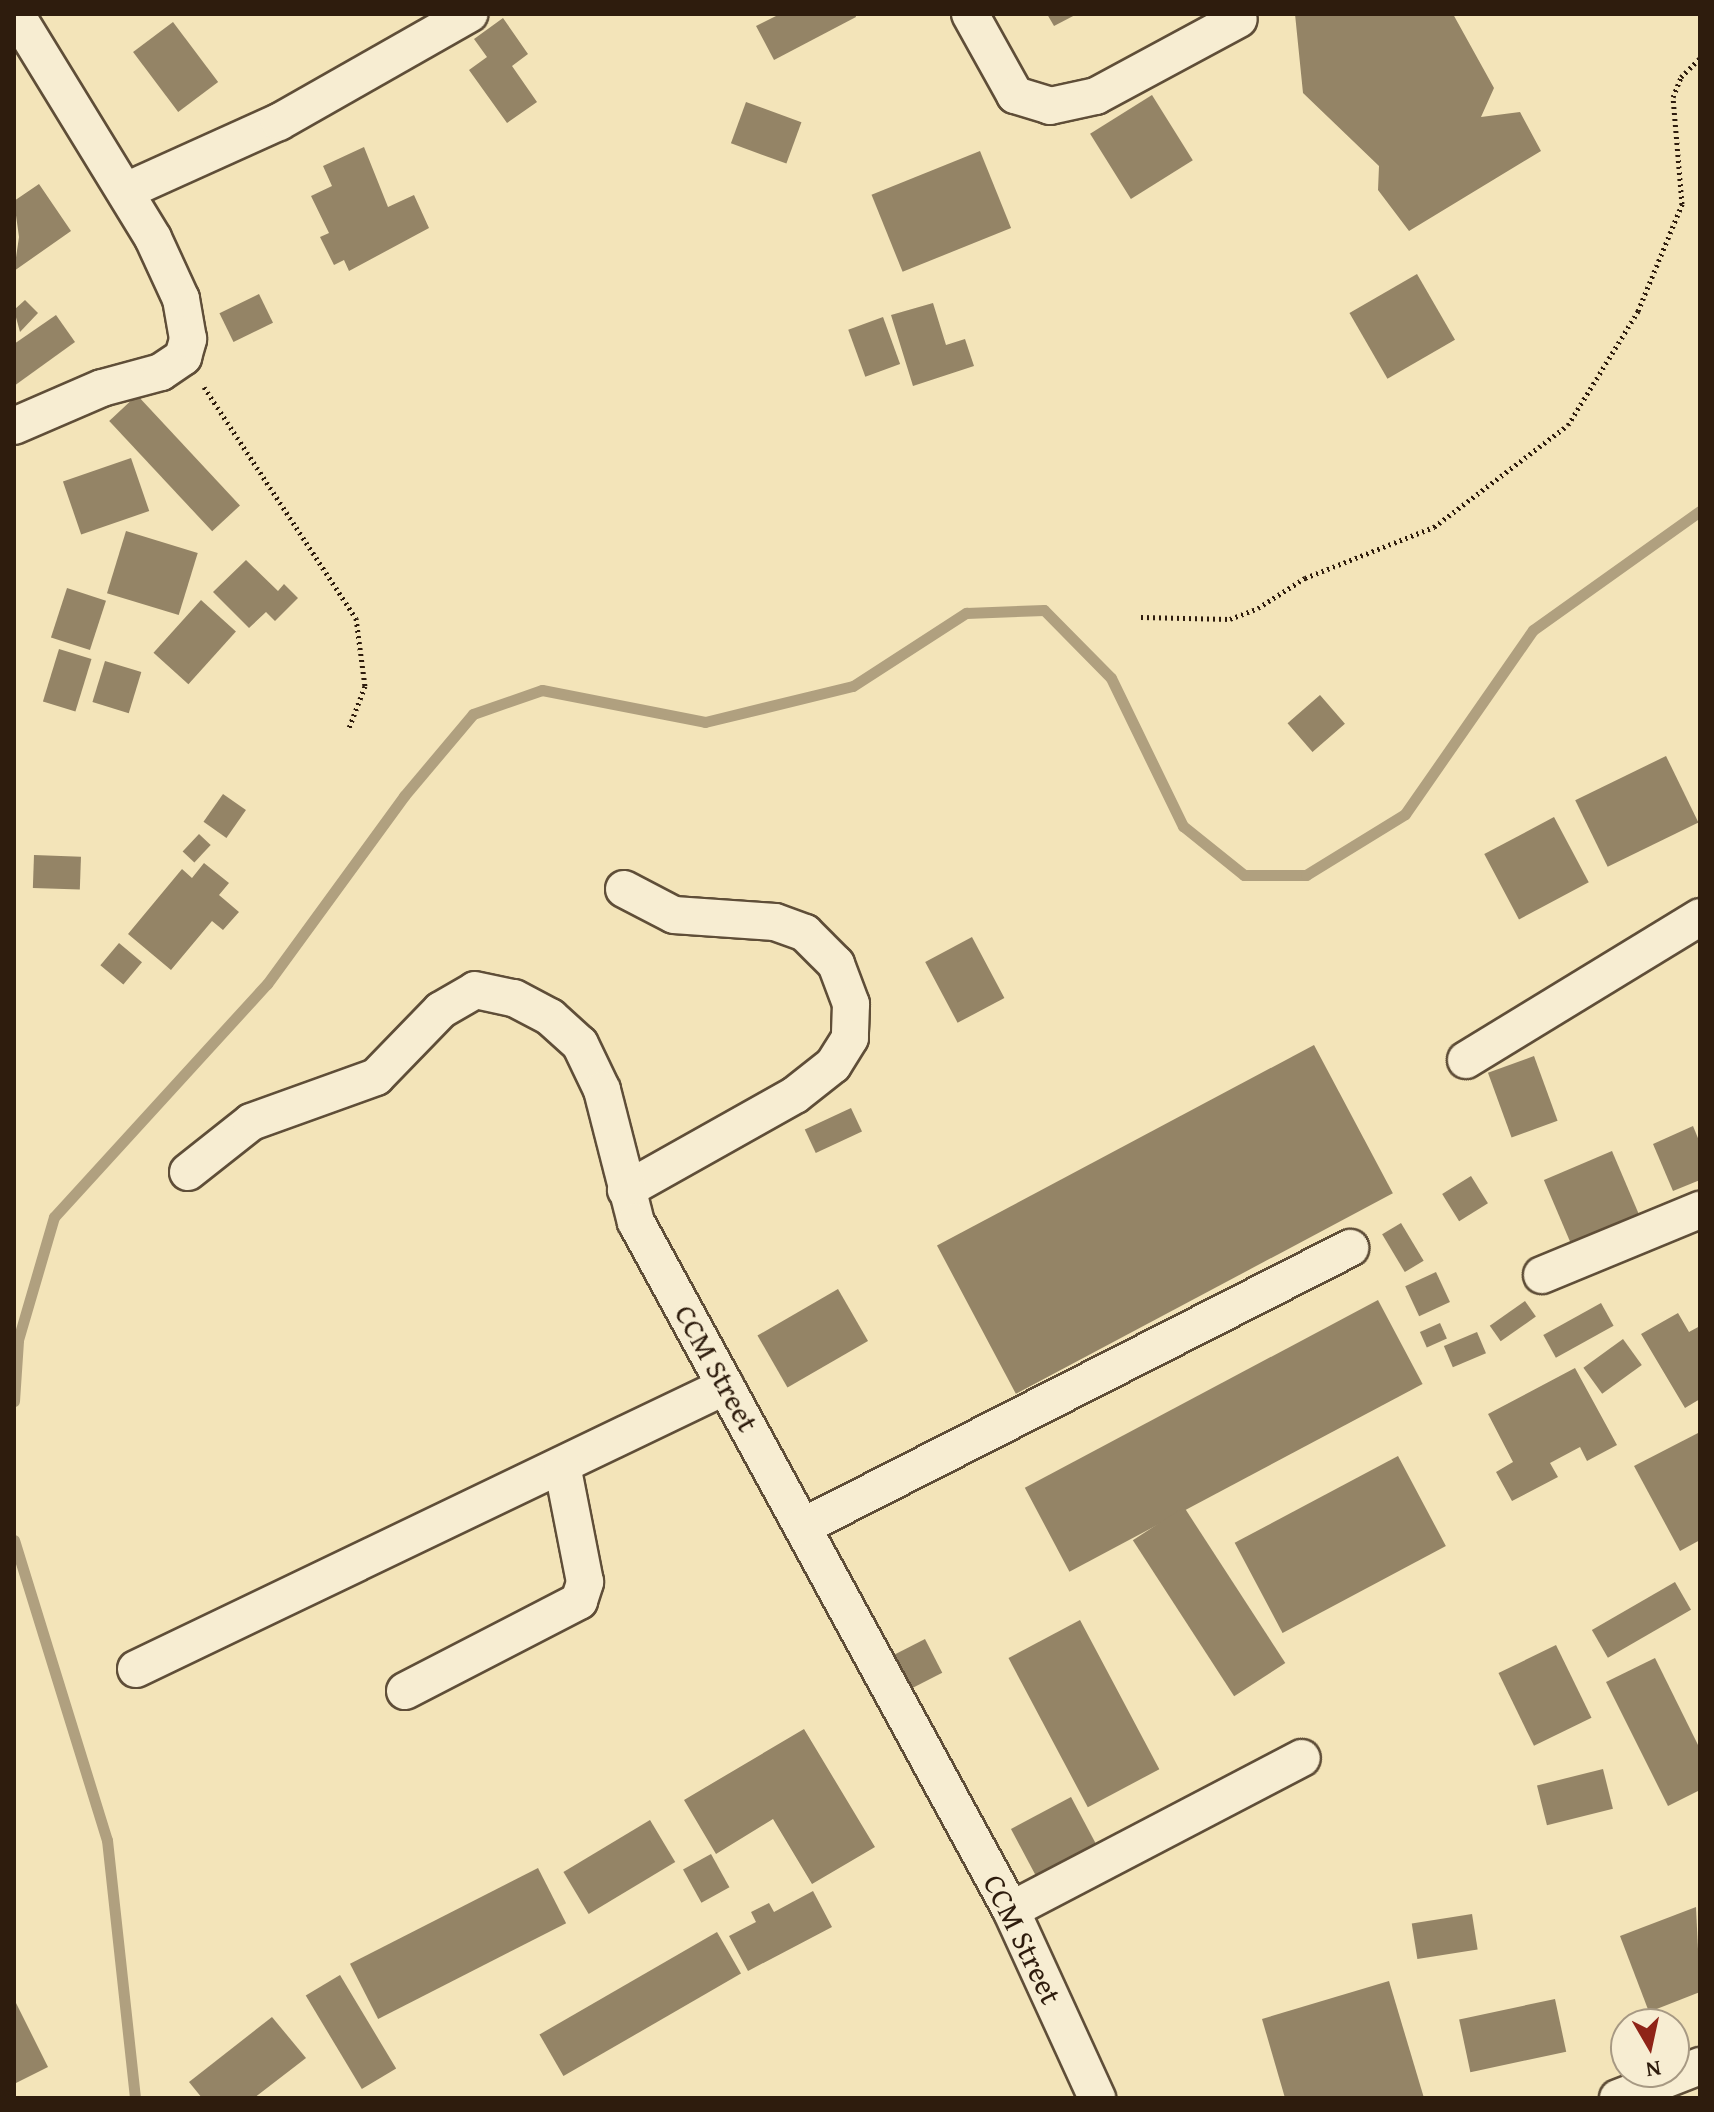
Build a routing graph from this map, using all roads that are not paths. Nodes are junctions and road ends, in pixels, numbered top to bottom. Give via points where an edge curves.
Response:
1 (16, 14) edge
2 (469, 14) edge
3 (970, 14) edge
4 (1239, 19) dead end
5 (126, 191) junction
6 (14, 426) edge
7 (624, 889) dead end
8 (1700, 917) edge
9 (1466, 1060) dead end
10 (188, 1172) dead end
11 (626, 1190) junction
12 (1700, 1210) edge
13 (1350, 1248) dead end
14 (1542, 1275) dead end
15 (726, 1386) junction
16 (562, 1465) junction
17 (804, 1526) junction
18 (136, 1669) dead end
19 (405, 1691) dead end
20 (1302, 1758) dead end
21 (1011, 1910) junction
22 (1700, 2066) edge
23 (1097, 2098) edge
24 (1618, 2098) edge

1 - 5 street
2 - 5 street via 279,122
3 - 4 street via 1015,95 1050,106 1096,96
5 - 6 street via 181,299 188,339 183,357 161,372 102,388
7 - 11 street via 674,915 775,922 805,933 836,964 851,1004 850,1038 833,1065 783,1103
8 - 9 street
10 - 11 street, CCM Street via 251,1122 376,1077 441,1010 475,990 494,991 538,1010 580,1044 602,1090
11 - 15 street, CCM Street via 636,1222
12 - 14 street
13 - 17 street
15 - 16 street
15 - 17 street, CCM Street
16 - 18 street
16 - 19 street via 585,1582 579,1601
17 - 21 street, CCM Street
20 - 21 street
21 - 23 street, CCM Street
22 - 24 street

